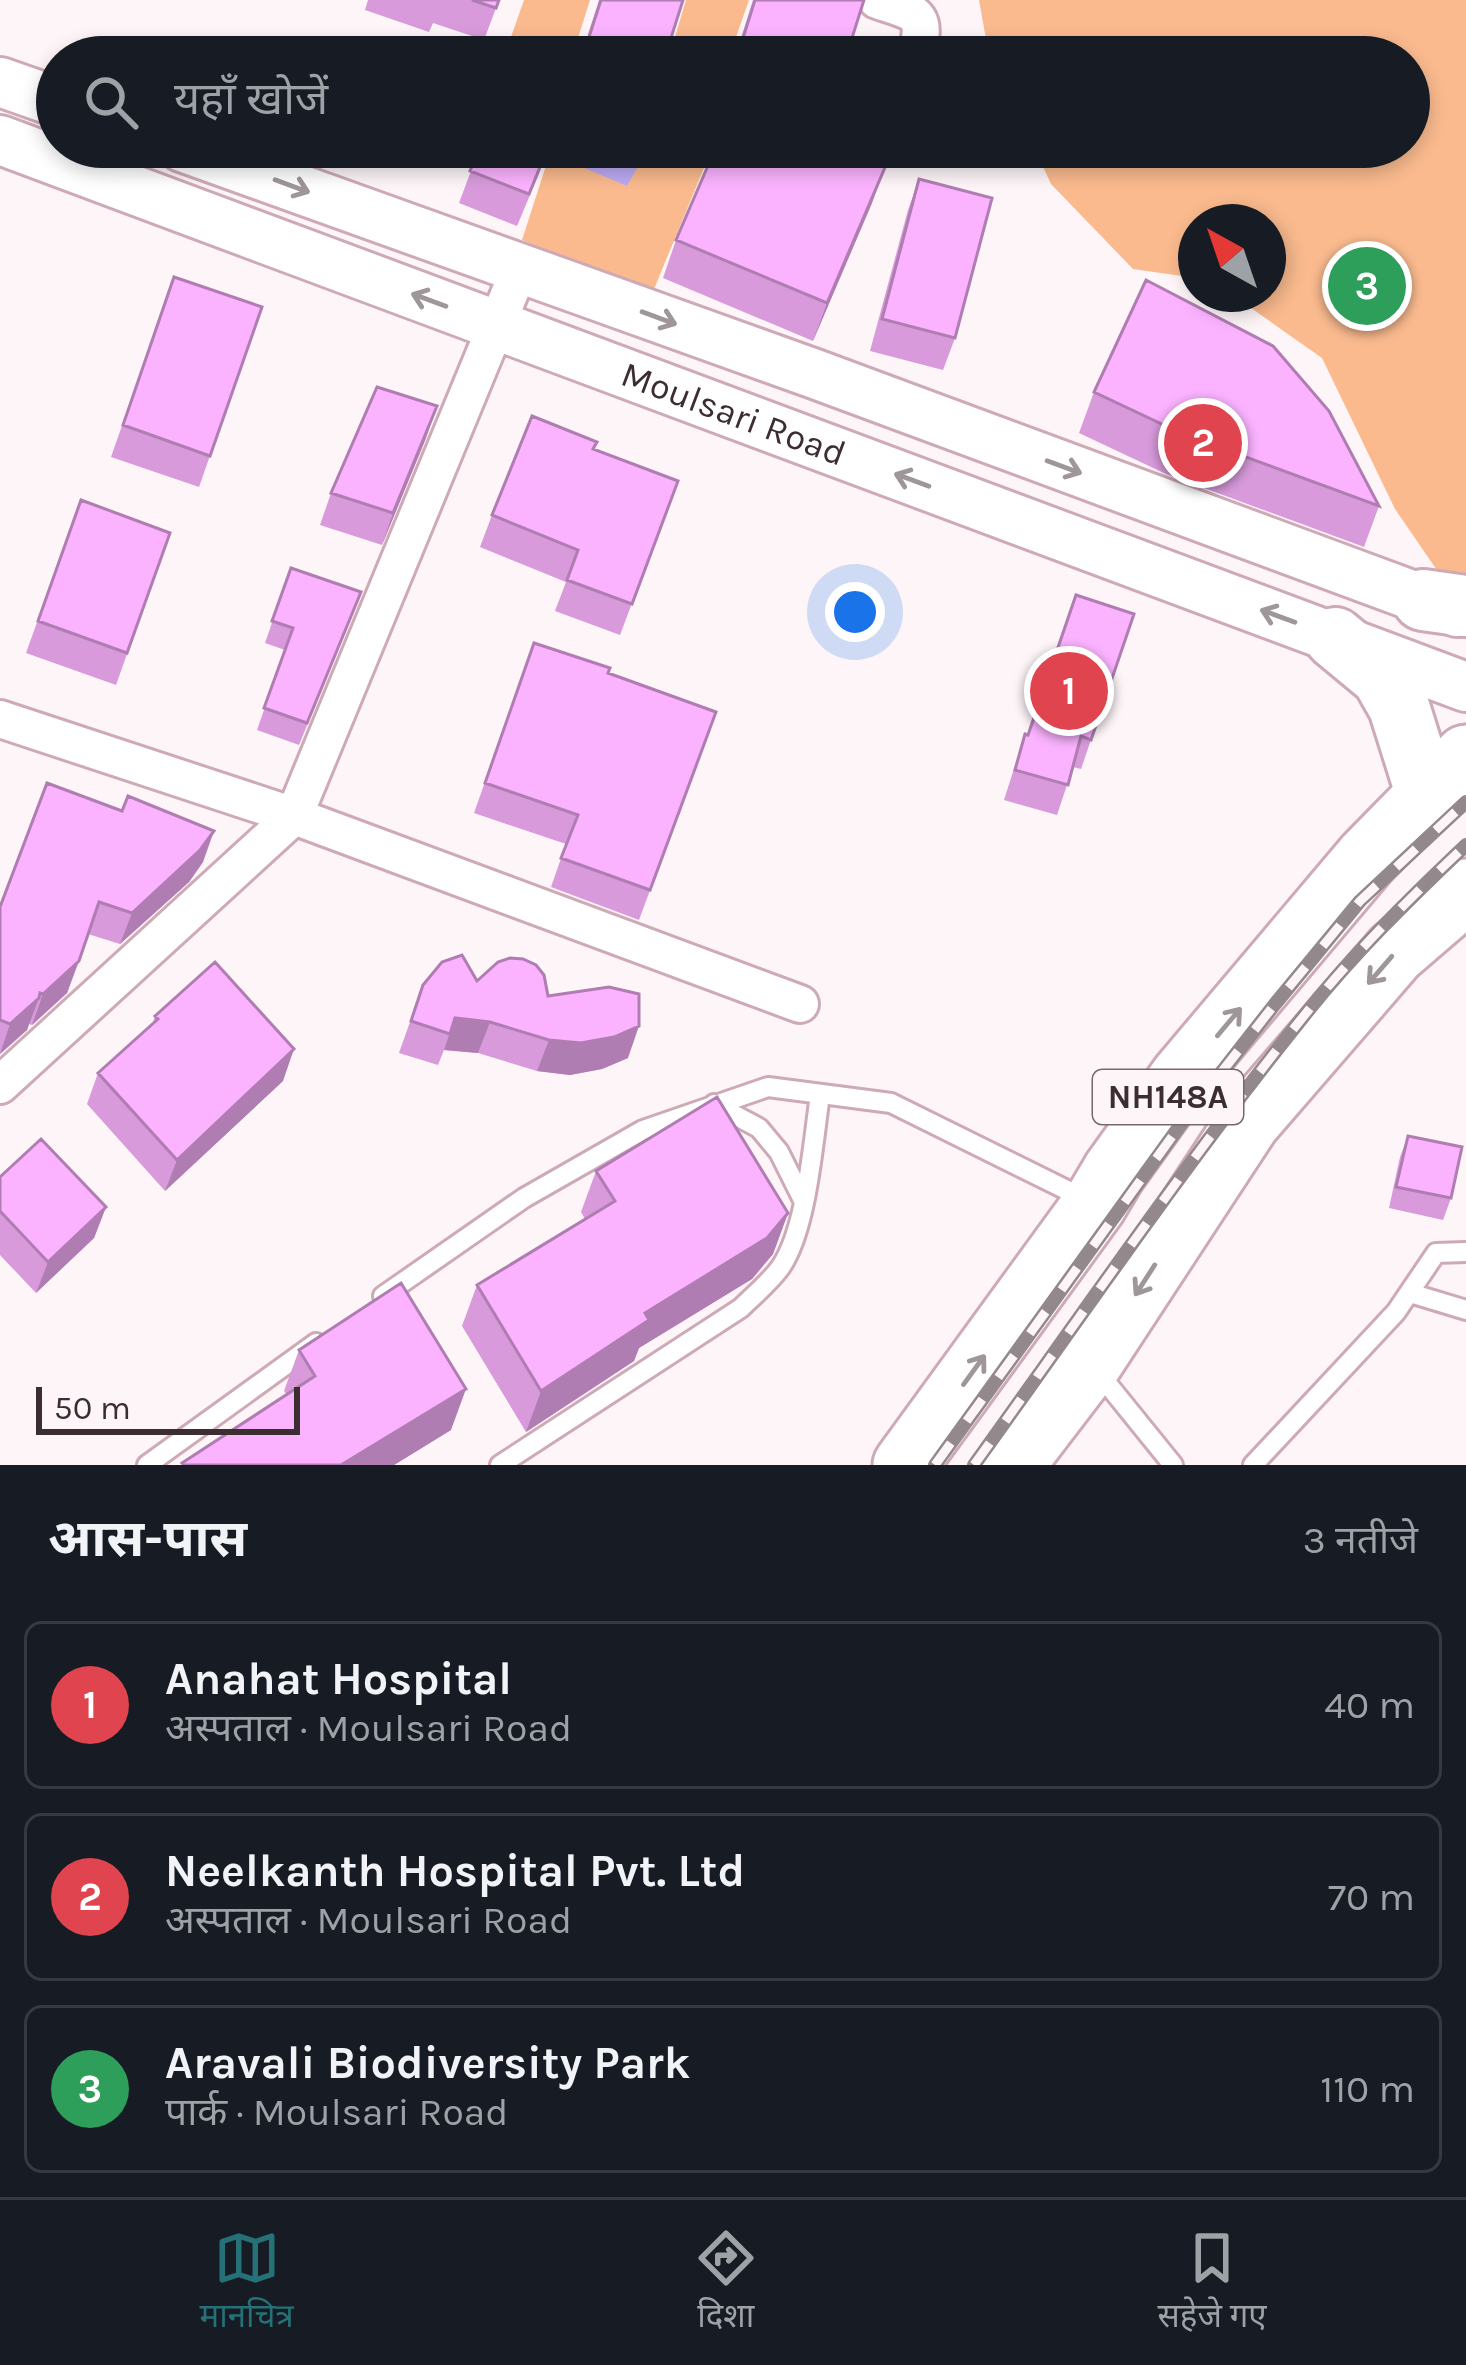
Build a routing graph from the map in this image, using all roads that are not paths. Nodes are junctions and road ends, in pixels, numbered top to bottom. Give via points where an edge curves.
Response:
1 (877, 0) edge
2 (920, 36) edge
3 (0, 82) edge
4 (36, 95) edge
5 (0, 140) edge
6 (36, 153) edge
7 (75, 168) edge
8 (241, 168) edge
9 (520, 268) junction
10 (496, 325) junction
11 (815, 374) junction
12 (789, 434) junction
13 (1452, 607) edge
14 (1335, 638) junction
15 (1466, 686) edge
16 (0, 719) edge
17 (1447, 777) edge
18 (294, 816) junction
19 (1466, 891) edge
20 (800, 1004) dead end
21 (0, 1085) edge
22 (820, 1095) junction
23 (714, 1104) junction
24 (804, 1202) junction
25 (1095, 1204) junction
26 (1466, 1252) edge
27 (1410, 1293) junction
28 (368, 1306) edge
29 (1466, 1310) edge
30 (329, 1334) edge
31 (1090, 1363) junction
32 (147, 1465) edge
33 (500, 1465) edge
34 (905, 1465) edge
35 (1012, 1465) edge
36 (1174, 1465) edge
37 (1253, 1465) edge

1 - 2 street via 919,19
3 - 4 street
6 -> 5 street, Moulsari Road
10 -> 7 street, Moulsari Road
8 -> 9 street, Moulsari Road
9 - 10 street
9 -> 11 street, Moulsari Road
10 - 12 street, Moulsari Road
10 - 18 street
11 - 12 street
11 -> 13 street, Moulsari Road
14 -> 12 street, Moulsari Road
14 - 15 street, Moulsari Road
14 - 17 main road via 1382,677
16 - 18 street
25 -> 17 highway, NH148A via 1183,1076 1367,858
18 - 20 street
18 - 21 street
19 -> 31 highway, NH148A via 1395,952 1248,1122
22 - 23 lane via 768,1087
22 - 24 lane
22 - 25 lane via 891,1103
23 - 24 lane via 759,1127
23 - 28 lane via 589,1159
24 - 33 lane via 782,1265 741,1308
34 -> 25 highway, NH148A
26 - 27 lane via 1436,1253
27 - 29 lane
27 - 37 lane
30 - 32 lane
31 - 35 highway, NH148A
31 - 36 lane

